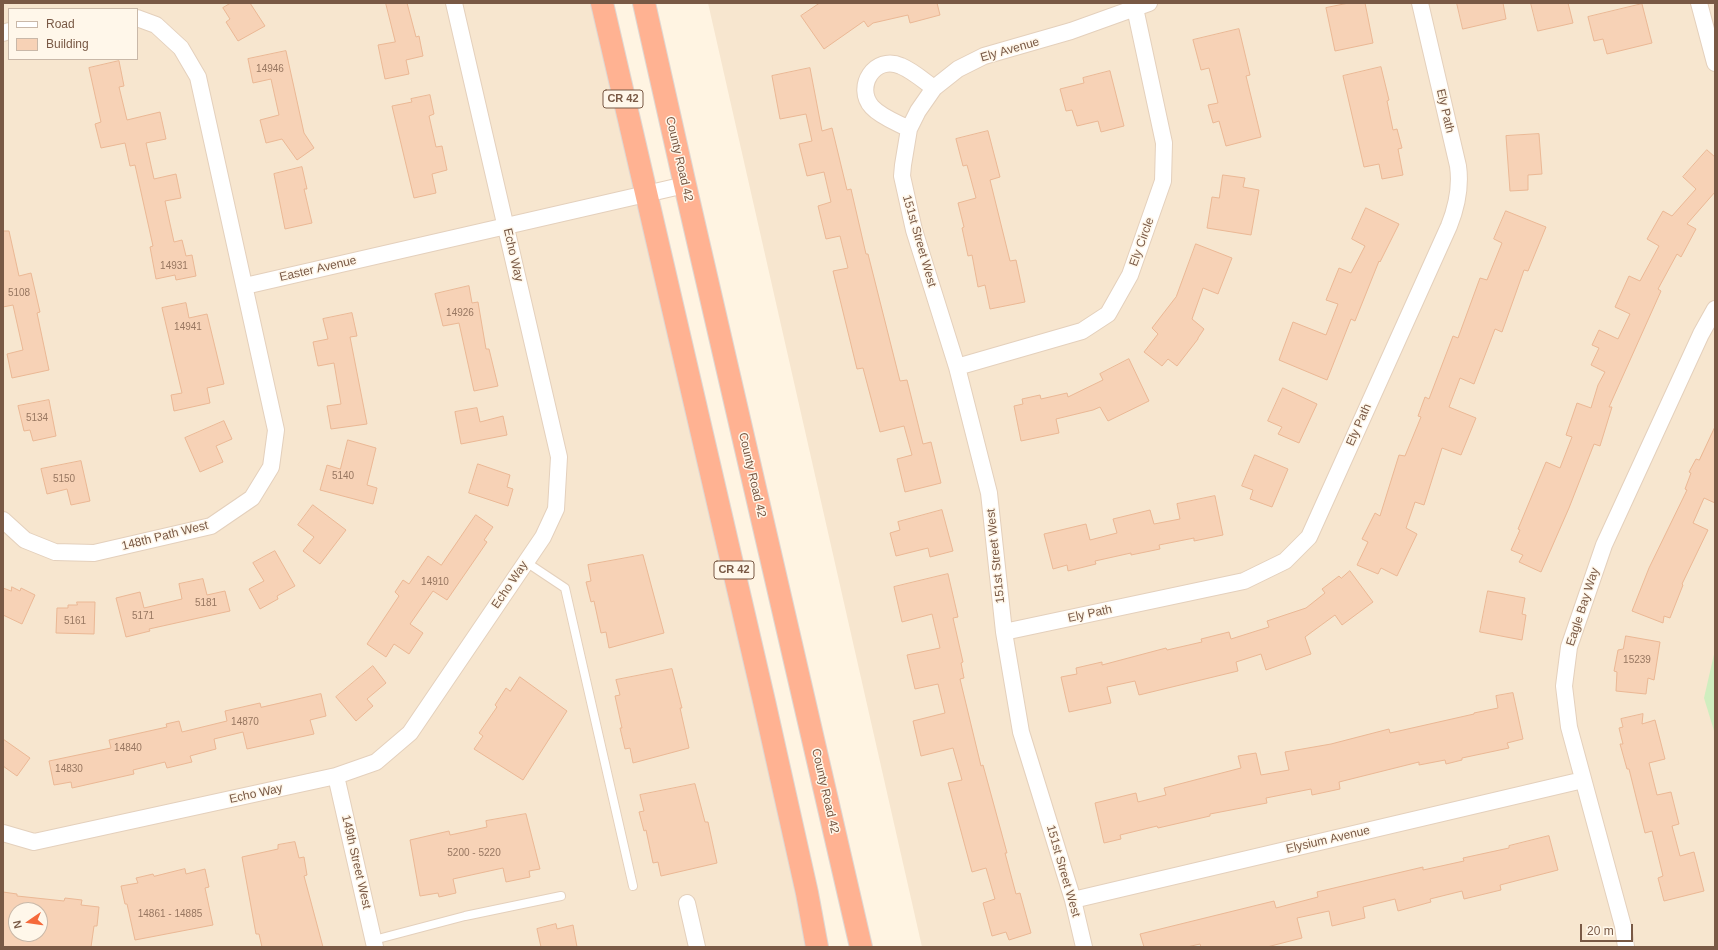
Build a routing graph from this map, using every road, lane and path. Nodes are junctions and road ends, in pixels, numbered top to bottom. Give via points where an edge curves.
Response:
1 (454, 3) edge
2 (602, 3) edge
3 (644, 3) edge
4 (1420, 3) edge
5 (1699, 3) edge
6 (1142, 6) edge
7 (138, 18) edge
8 (1715, 63) edge
9 (934, 88) junction
10 (909, 129) junction
11 (903, 165) joint
12 (685, 185) junction
13 (645, 194) junction
14 (506, 226) junction
15 (245, 286) junction
16 (1715, 308) edge
17 (957, 367) junction
18 (3, 520) edge
19 (526, 562) junction
20 (1004, 632) junction
21 (336, 776) junction
22 (1584, 780) junction
23 (3, 833) edge
24 (633, 886) dead end
25 (807, 893) junction
26 (561, 896) dead end
27 (1073, 900) junction
28 (687, 902) dead end
29 (374, 943) edge
30 (697, 947) edge
31 (817, 947) edge
32 (829, 947) edge
33 (861, 947) edge
34 (1084, 947) edge
35 (1626, 947) edge

1 - 14 street, Echo Way
2 - 13 highway, CR 42
3 - 12 highway, County Road 42 / CR 42
4 - 20 street, Ely Path via 1458,166 1457,200 1449,226 1309,537 1284,561 1244,581
5 - 8 street
6 - 9 street, Ely Avenue via 1046,40 984,56 958,69
6 - 17 street, Ely Circle via 1164,143 1163,181 1130,275 1108,314 1082,331
7 - 15 street via 156,25 181,48 198,77
9 - 10 street, Ely Avenue
9 - 10 street via 900,65 890,63 877,67 869,74 865,84 866,96 872,107
10 - 11 street, Ely Avenue
11 - 17 street, 151st Street West via 902,176 914,230
12 - 13 street, Easter Avenue
12 - 33 highway, County Road 42 / CR 42
13 - 14 street, Easter Avenue
13 - 25 highway, CR 42
14 - 15 street, Easter Avenue
14 - 19 street, Echo Way via 559,457 556,509 543,537
15 - 18 street, 148th Path West via 276,430 271,467 252,498 211,526 94,553 55,552 25,540
16 - 22 street, Eagle Bay Way via 1604,545 1569,647 1564,686 1569,727
17 - 20 street, 151st Street West via 988,493
19 - 21 street, Echo Way via 410,733 376,762
19 - 24 lane via 564,588
20 - 27 street, 151st Street West via 1021,732
21 - 23 street, Echo Way via 34,842
21 - 29 street, 149th Street West
22 - 27 street, Elysium Avenue
22 - 35 street, Eagle Bay Way via 1623,926
25 - 31 highway, CR 42
25 - 32 highway via 818,914
26 - 29 lane via 465,916
27 - 34 street, 151st Street West
28 - 30 street

